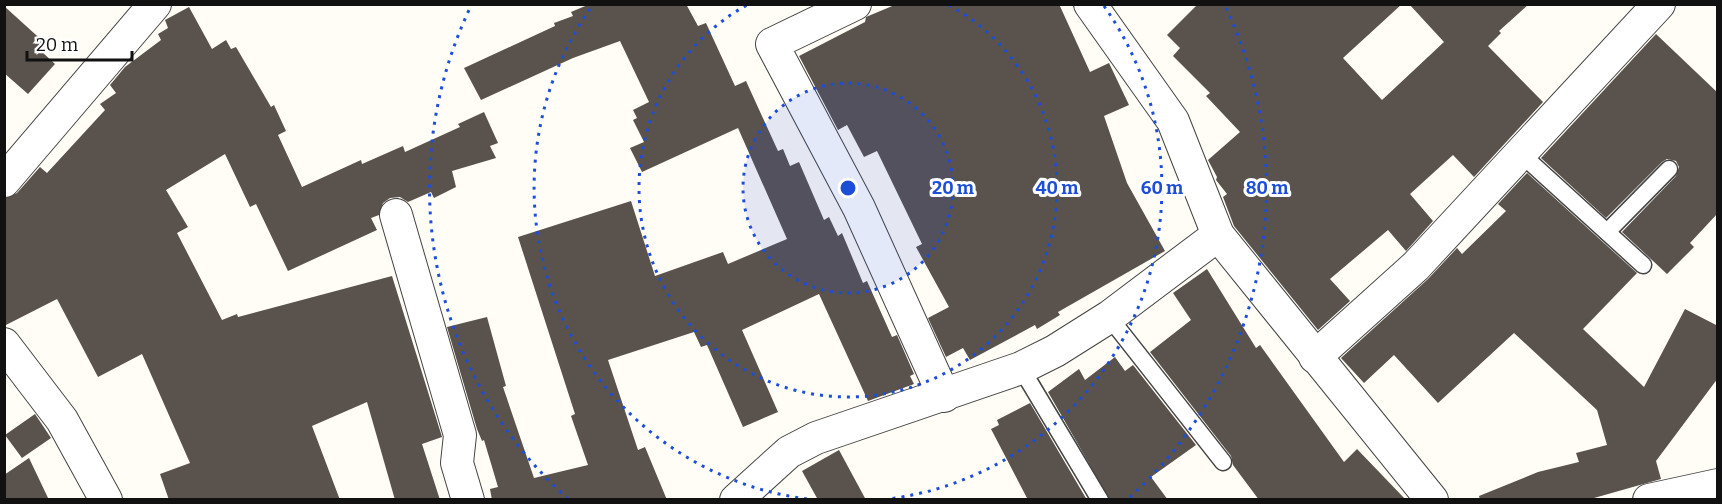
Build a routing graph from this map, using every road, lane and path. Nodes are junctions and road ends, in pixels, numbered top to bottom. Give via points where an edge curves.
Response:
1 (154, 4) edge
2 (855, 4) edge
3 (1090, 4) edge
4 (1659, 4) edge
5 (1519, 152) junction
6 (1669, 169) dead end
7 (4, 181) edge
8 (396, 215) dead end
9 (1606, 232) junction
10 (1218, 235) junction
11 (1642, 265) dead end
12 (1109, 317) junction
13 (4, 344) edge
14 (1315, 357) junction
15 (1021, 368) junction
16 (945, 396) junction
17 (1223, 462) dead end
18 (1718, 485) edge
19 (106, 500) edge
20 (468, 500) edge
21 (736, 500) edge
22 (1100, 500) edge
23 (1432, 500) edge
24 (1649, 500) edge

1 - 7 street
2 - 16 street via 772,44 858,208
3 - 10 street via 1173,121
4 - 5 street
5 - 9 lane
5 - 14 street via 1416,266
6 - 9 lane
8 - 20 street via 460,435 457,463
9 - 11 lane
10 - 12 street
10 - 14 street
12 - 15 street
12 - 17 lane
13 - 19 street via 62,420
14 - 23 street
15 - 16 street
15 - 22 lane
16 - 21 street via 816,438 789,452
18 - 24 street

